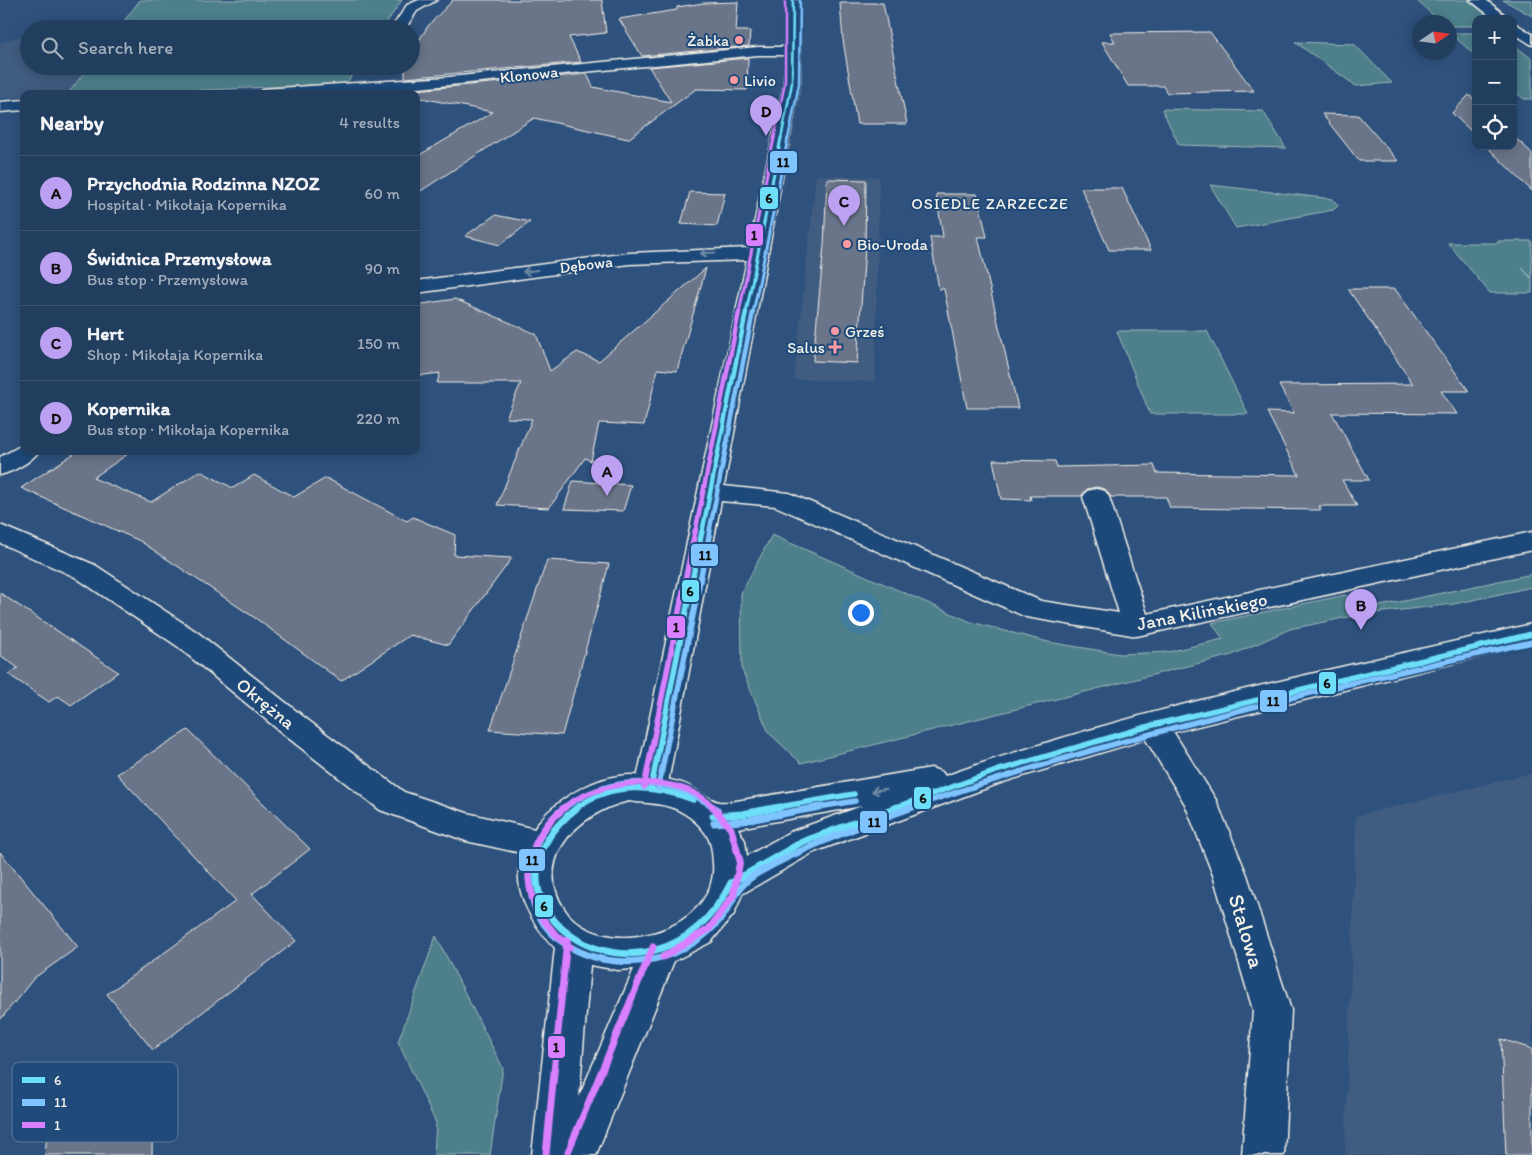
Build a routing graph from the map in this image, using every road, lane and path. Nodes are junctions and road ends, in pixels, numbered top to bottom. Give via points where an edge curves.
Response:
1 (430, 0) edge
2 (793, 0) edge
3 (1477, 0) edge
4 (1497, 15) edge
5 (404, 20) edge
6 (1517, 29) edge
7 (1532, 41) edge
8 (793, 52) junction
9 (371, 75) edge
10 (361, 90) edge
11 (370, 90) edge
12 (20, 105) edge
13 (0, 106) edge
14 (757, 254) junction
15 (420, 286) edge
16 (21, 455) edge
17 (0, 468) edge
18 (710, 492) junction
19 (1096, 497) dead end
20 (0, 533) edge
21 (1532, 541) edge
22 (1137, 626) junction
23 (1532, 634) edge
24 (1152, 725) junction
25 (996, 770) junction
26 (651, 788) junction
27 (713, 816) junction
28 (544, 844) junction
29 (731, 883) junction
30 (574, 942) junction
31 (660, 950) junction
32 (553, 1155) edge
33 (575, 1155) edge
34 (1263, 1155) edge

1 - 5 street via 412,8
2 - 8 street
3 - 4 street
6 - 7 street
8 - 11 street, Klonowa via 758,51
8 - 14 street via 792,83
9 - 10 street
12 - 13 street
14 -> 15 street, Dębowa via 714,253 602,261
14 - 18 street
16 - 17 street
18 - 22 street, Jana Kilińskiego via 780,499 1036,610
18 - 26 street
19 - 22 street
20 - 28 street, Okrężna via 85,571 187,639 298,730 392,801 466,827
21 - 22 street, Jana Kilińskiego
23 - 24 street
24 - 25 street
24 - 34 street, Stalowa via 1200,800 1230,875 1272,1010
25 -> 27 street via 742,814
25 - 29 street via 802,842
26 - 27 street via 693,800
26 - 28 street via 608,792 588,801 555,826
27 - 29 street via 729,842 733,872
28 - 30 street via 537,861 538,898 546,915
29 - 31 street via 713,916 680,942
30 - 31 street via 616,954
30 - 32 street
31 - 33 street

